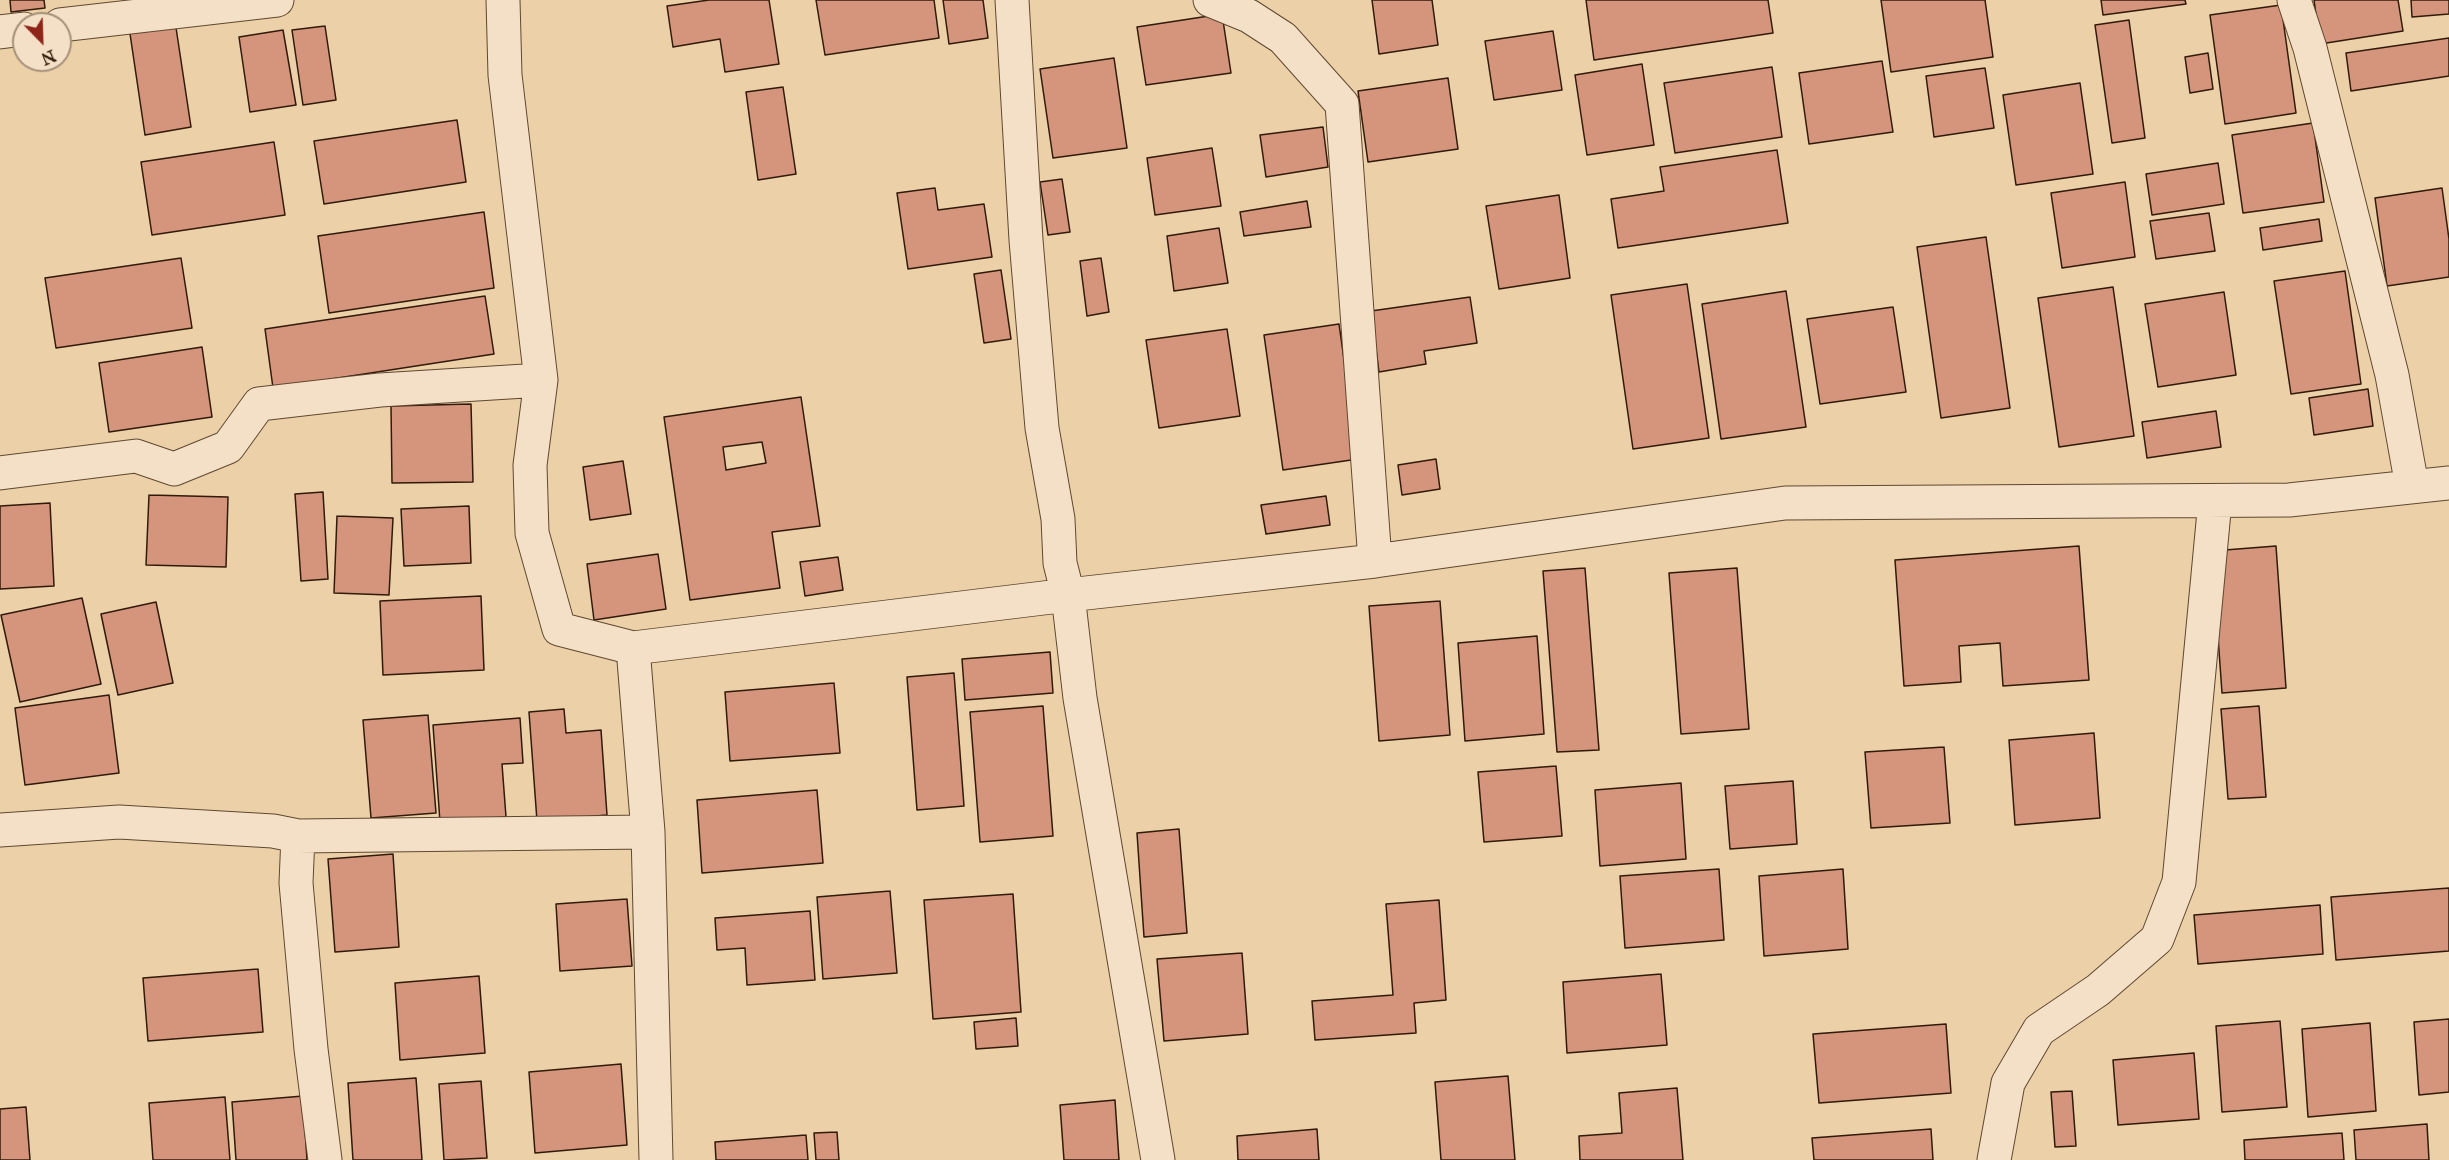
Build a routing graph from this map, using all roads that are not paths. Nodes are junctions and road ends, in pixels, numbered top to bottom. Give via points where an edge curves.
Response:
1 (276, 0) edge
2 (503, 0) edge
3 (1012, 0) edge
4 (1210, 0) edge
5 (2294, 0) edge
6 (72, 24) edge
7 (541, 380) junction
8 (0, 473) edge
9 (2449, 483) edge
10 (2412, 486) junction
11 (2216, 501) junction
12 (1375, 561) junction
13 (1068, 595) junction
14 (633, 648) junction
15 (0, 830) edge
16 (648, 832) junction
17 (298, 836) junction
18 (325, 1160) edge
19 (656, 1160) edge
20 (1158, 1160) edge
21 (1994, 1160) edge

1 - 6 street
2 - 7 street via 505,75
3 - 13 street via 1042,428
4 - 12 street via 1249,16 1283,38 1342,104
5 - 10 street via 2310,48 2392,375
7 - 8 street via 380,390 260,404 228,447 174,469 136,456
7 - 14 street via 530,465 532,533 559,629
9 - 10 street
10 - 11 street via 2289,500
11 - 12 street via 1785,502
11 - 21 street via 2179,882 2157,939 2098,990 2039,1030 2008,1083
12 - 13 street
13 - 14 street
13 - 20 street via 1080,698
14 - 16 street
15 - 17 street via 119,822 273,831
16 - 17 street
16 - 19 street
17 - 18 street via 296,883

